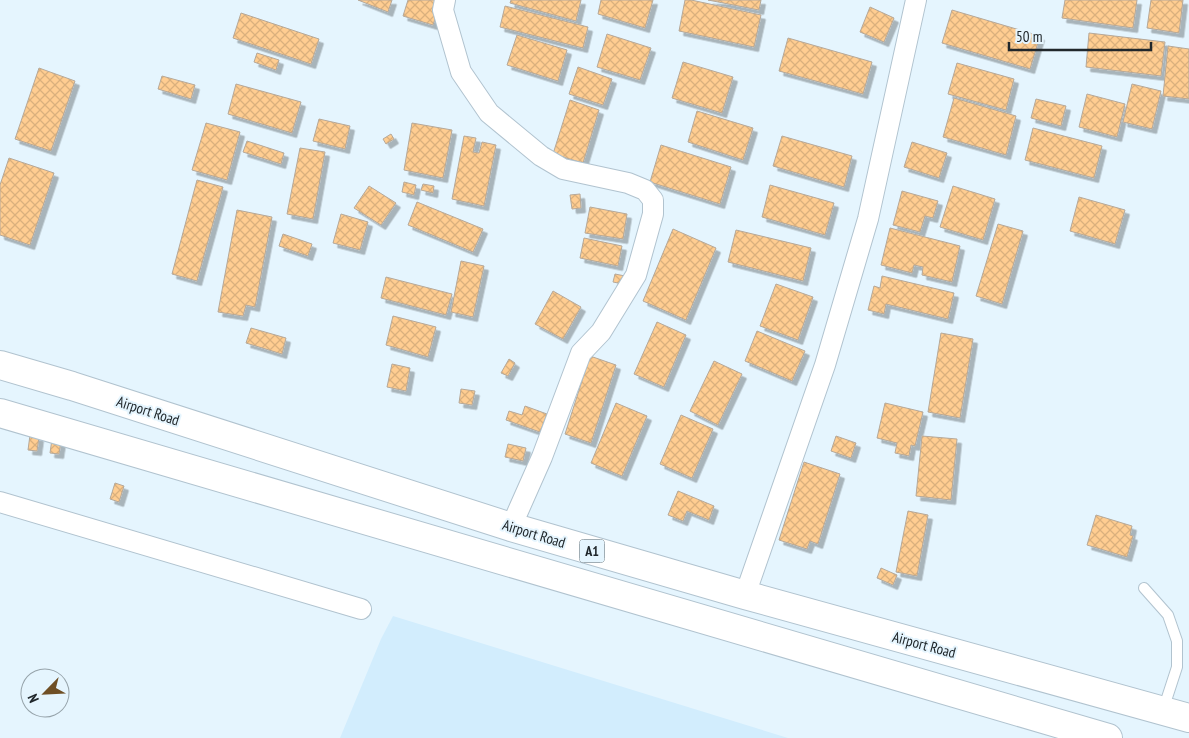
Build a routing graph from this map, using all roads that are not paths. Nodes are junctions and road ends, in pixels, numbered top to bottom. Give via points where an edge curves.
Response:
1 (445, 0) edge
2 (916, 0) edge
3 (0, 365) edge
4 (0, 413) edge
5 (0, 502) edge
6 (510, 527) junction
7 (1144, 588) dead end
8 (745, 596) junction
9 (361, 609) dead end
10 (1162, 711) junction
11 (1189, 718) edge
12 (1108, 738) edge

1 - 6 street via 443,10 461,72 489,113 541,156 563,169 628,183 645,190 653,200 653,214 636,275 601,332 581,353 542,457
2 - 8 street via 868,219 825,365
3 - 6 highway, Airport Road / A1
4 - 12 highway, A1
5 - 9 street
6 - 8 highway, Airport Road / A1
7 - 10 lane via 1168,615 1177,642 1177,668
8 - 10 highway, Airport Road / A1
10 - 11 highway, Airport Road / A1

